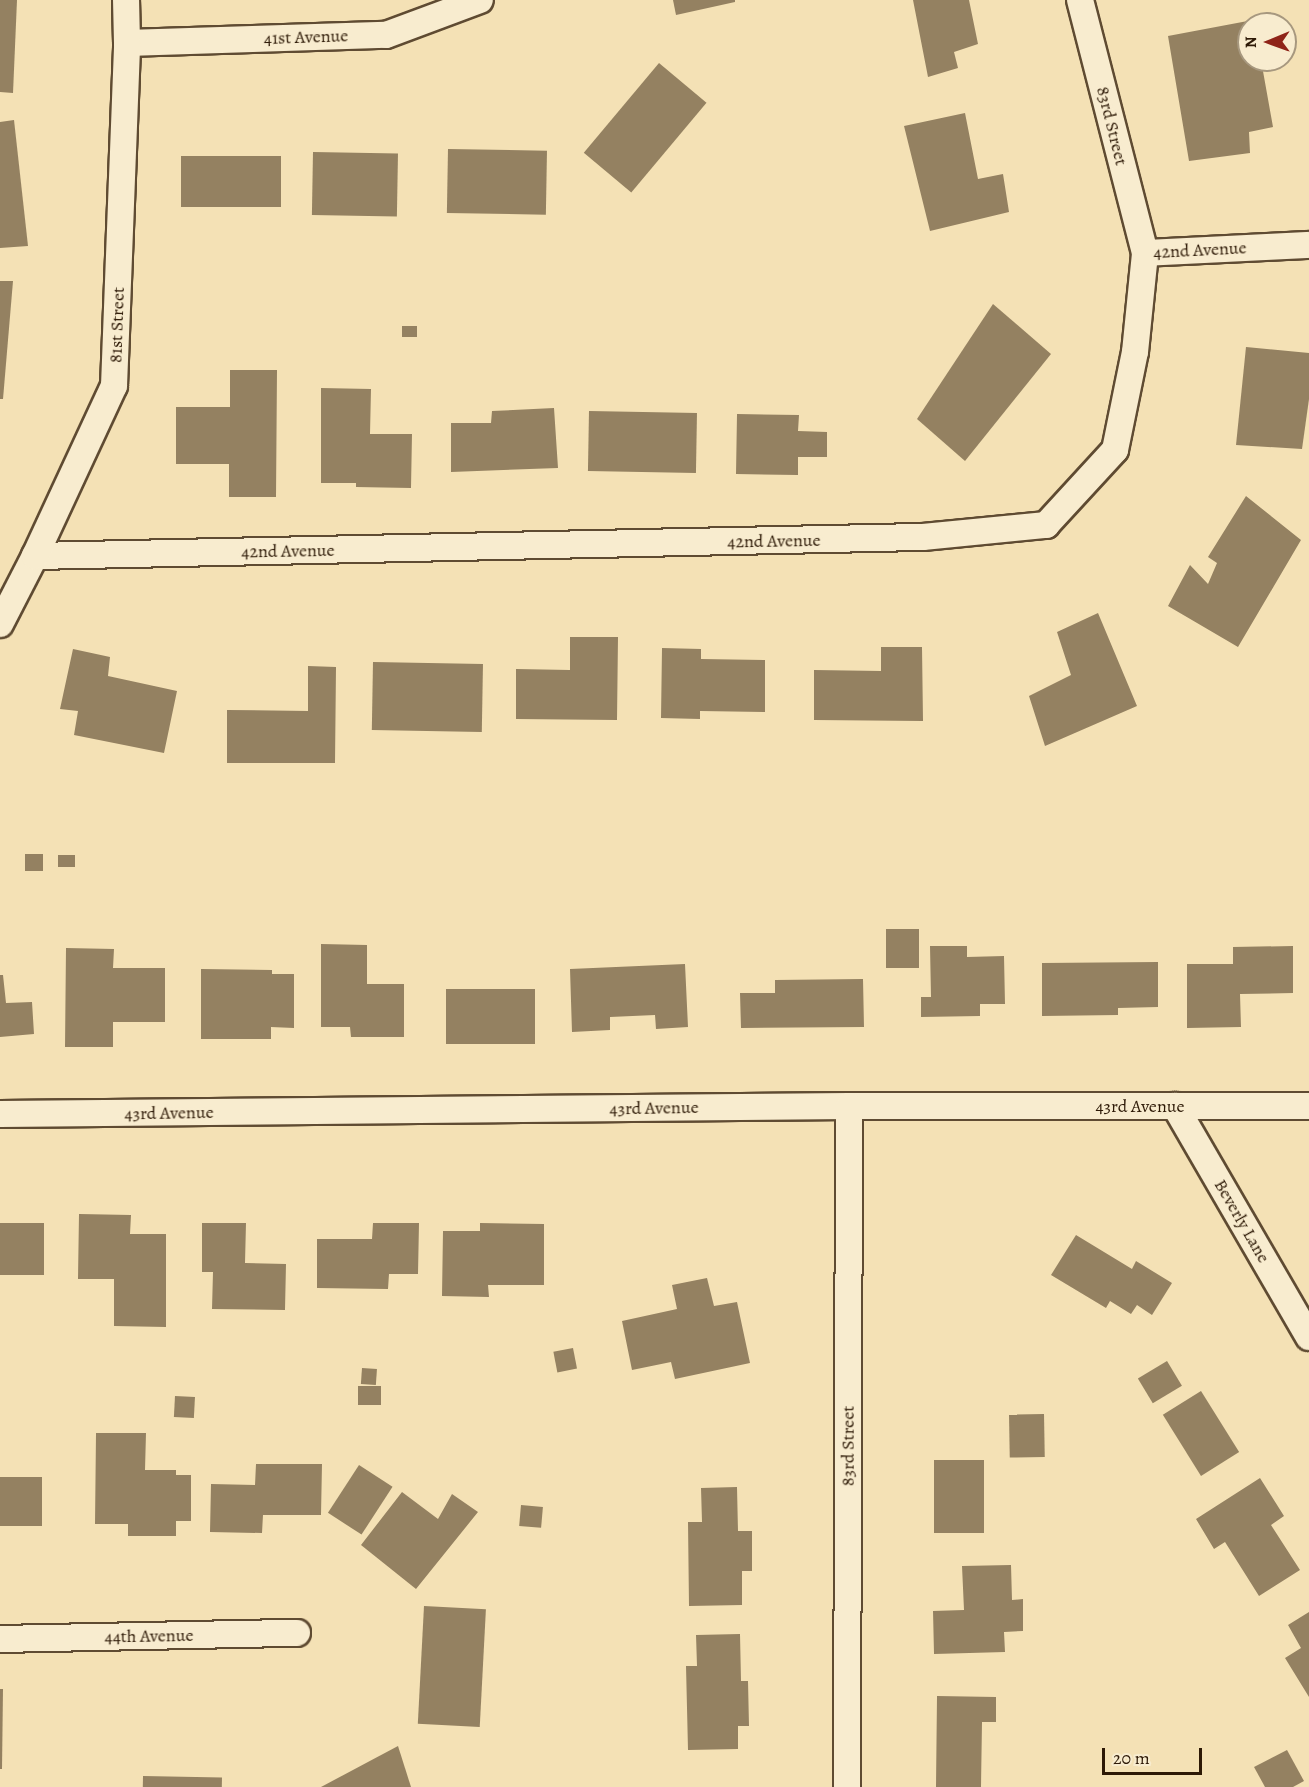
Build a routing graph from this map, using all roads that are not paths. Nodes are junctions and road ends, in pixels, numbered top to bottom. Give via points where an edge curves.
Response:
1 (126, 0) edge
2 (480, 0) edge
3 (1080, 0) edge
4 (127, 43) junction
5 (1309, 245) edge
6 (1145, 253) junction
7 (35, 556) junction
8 (0, 624) edge
9 (849, 1106) junction
10 (1175, 1106) junction
11 (1309, 1106) edge
12 (0, 1114) edge
13 (1309, 1337) edge
14 (297, 1633) dead end
15 (0, 1639) edge
16 (847, 1787) edge

1 - 4 street, 81st Street
2 - 4 street, 41st Avenue via 386,35
3 - 6 street, 83rd Street
4 - 7 street, 81st Street via 114,386
5 - 6 street, 42nd Avenue
6 - 7 street, 42nd Avenue via 1135,352 1115,450 1047,525 923,537
7 - 8 street, 81st Street
9 - 10 street, 43rd Avenue
9 - 12 street, 43rd Avenue
9 - 16 street, 83rd Street
10 - 11 street, 43rd Avenue
10 - 13 street, Beverly Lane
14 - 15 street, 44th Avenue

